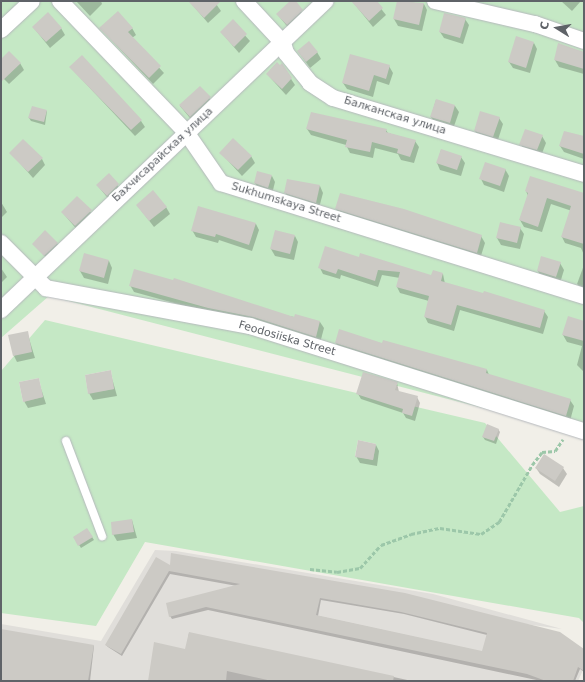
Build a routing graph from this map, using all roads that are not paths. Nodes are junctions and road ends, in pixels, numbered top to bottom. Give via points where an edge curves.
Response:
1 (32, 1) edge
2 (60, 1) edge
3 (244, 1) edge
4 (326, 1) edge
5 (435, 1) edge
6 (1, 30) edge
7 (584, 41) edge
8 (283, 43) junction
9 (186, 132) junction
10 (584, 174) edge
11 (1, 242) edge
12 (34, 278) junction
13 (584, 296) edge
14 (1, 310) edge
15 (578, 429) edge
16 (66, 442) dead end
17 (102, 536) dead end

1 - 6 street
2 - 9 street, Sukhumskaya Street
3 - 8 street, Балканская улица
4 - 8 street, Бахчисарайская улица
5 - 7 street via 535,24
8 - 9 street, Бахчисарайская улица
8 - 10 street, Балканская улица via 286,54 310,83 334,98
9 - 12 street, Бахчисарайская улица
9 - 13 street, Sukhumskaya Street via 221,183
11 - 12 street, Feodosiiska Street
12 - 14 street, Бахчисарайская улица
12 - 15 street, Feodosiiska Street via 46,288 250,326
16 - 17 lane

